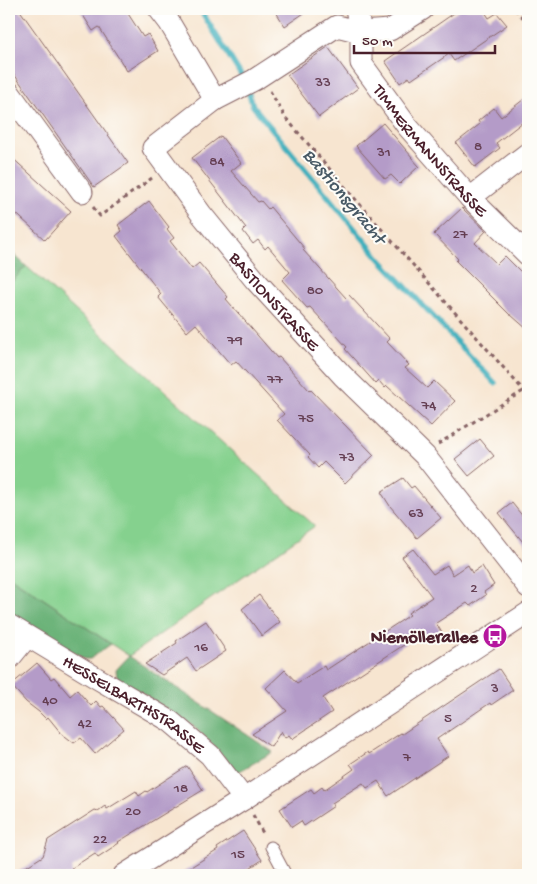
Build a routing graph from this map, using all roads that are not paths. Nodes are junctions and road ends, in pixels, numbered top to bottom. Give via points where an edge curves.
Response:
1 (159, 9) edge
2 (356, 9) edge
3 (423, 9) edge
4 (361, 32) junction
5 (9, 92) edge
6 (215, 100) junction
7 (528, 153) edge
8 (82, 192) road end
9 (470, 198) junction
10 (528, 255) edge
11 (528, 587) edge
12 (528, 614) edge
13 (9, 625) edge
14 (27, 637) junction
15 (9, 659) edge
16 (244, 799) junction
17 (271, 847) road end
18 (124, 875) edge
19 (286, 875) edge

1 - 6 street
2 - 4 street, TIMMERMANNSTRASSE
3 - 4 street via 390,30
4 - 6 street via 337,26
4 - 9 street, TIMMERMANNSTRASSE via 360,63 407,126
5 - 8 street
6 - 11 street, BASTIONSTRASSE via 153,148 256,281 343,376 422,453
7 - 9 street
9 - 10 street, TIMMERMANNSTRASSE
12 - 16 street
13 - 14 street, HESSELBARTHSTRASSE
14 - 15 street
14 - 16 street, HESSELBARTHSTRASSE via 170,721 210,755
16 - 18 street
17 - 19 lane

